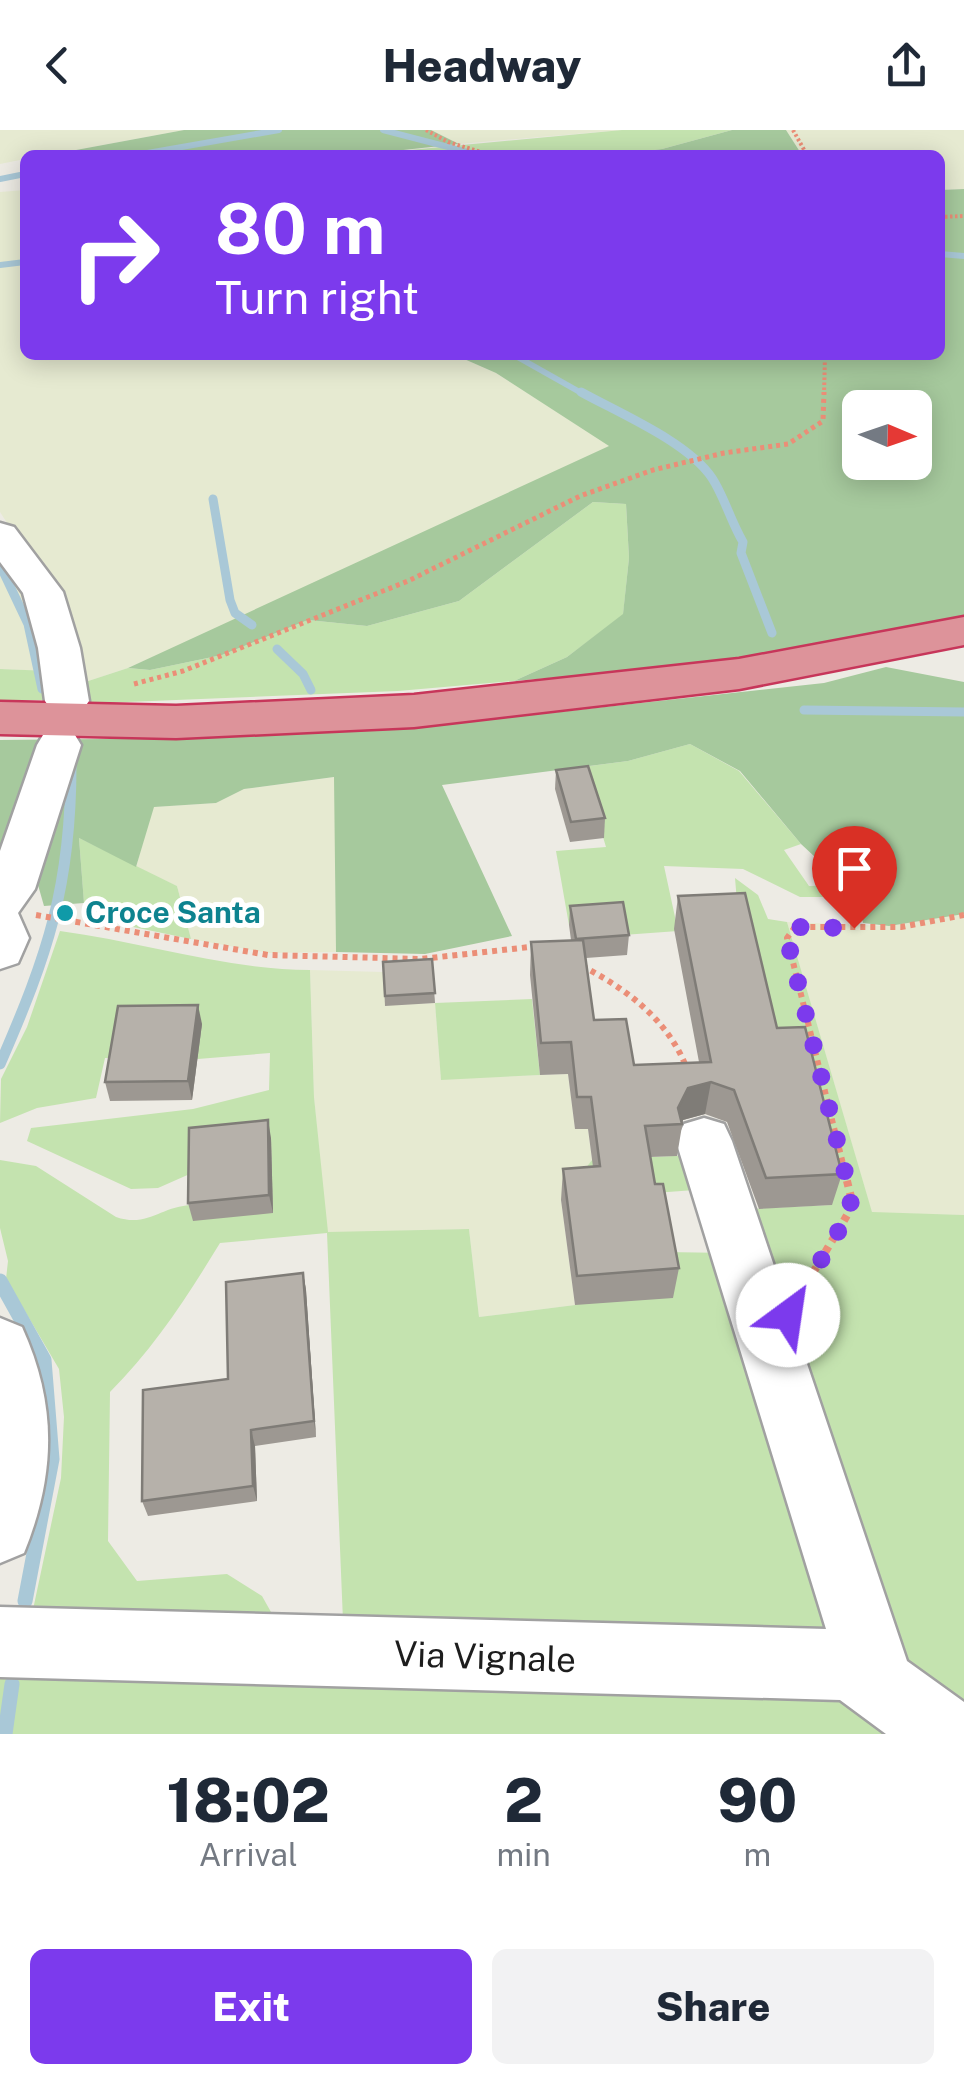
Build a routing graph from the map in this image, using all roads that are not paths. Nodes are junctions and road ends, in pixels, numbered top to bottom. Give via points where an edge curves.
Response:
1 (0, 534) edge
2 (964, 630) edge
3 (0, 718) edge
4 (0, 901) edge
5 (0, 926) edge
6 (0, 950) edge
7 (704, 1141) dead end
8 (0, 1348) edge
9 (0, 1529) edge
10 (0, 1642) edge
11 (880, 1687) junction
12 (947, 1734) edge

1 - 4 street via 43,592 59,648 64,712 11,889
2 - 3 highway via 738,674 414,711 176,722
5 - 6 street
7 - 11 street
8 - 9 street via 20,1412
10 - 11 street, Via Vignale via 852,1666
11 - 12 street, Via Vignale

